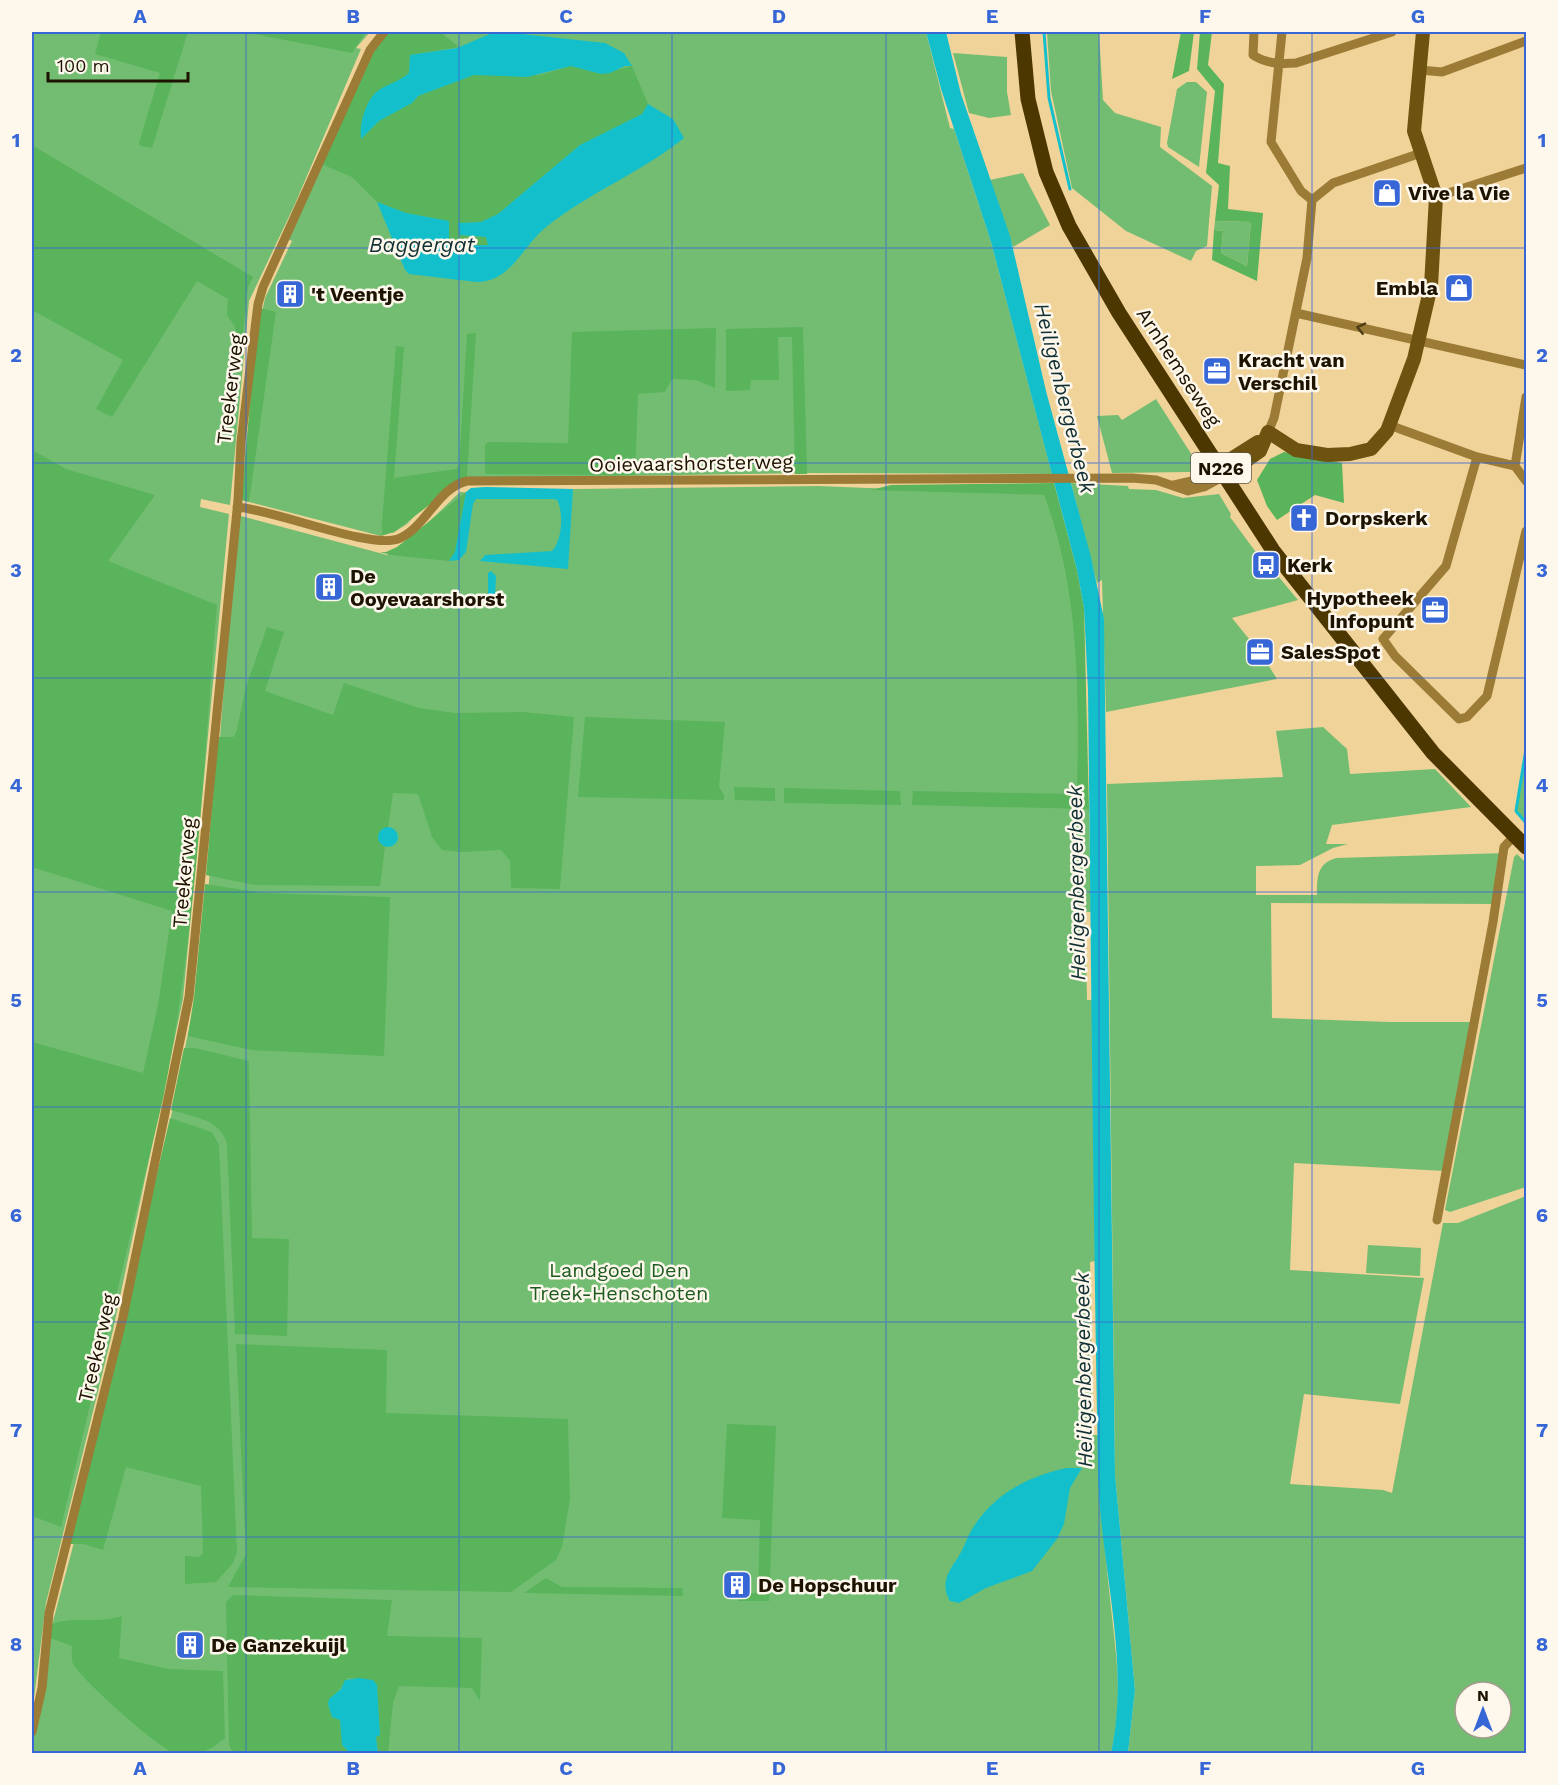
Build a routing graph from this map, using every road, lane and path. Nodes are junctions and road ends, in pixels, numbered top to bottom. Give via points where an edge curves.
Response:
1 (384, 32) edge
2 (1022, 32) edge
3 (1254, 32) edge
4 (1282, 32) edge
5 (1392, 32) edge
6 (1423, 32) edge
7 (1527, 41) edge
8 (1279, 64) junction
9 (1420, 70) junction
10 (1421, 153) junction
11 (1527, 168) edge
12 (1436, 197) junction
13 (1312, 200) junction
14 (1296, 314) junction
15 (1418, 341) junction
16 (1527, 365) edge
17 (1527, 397) edge
18 (1389, 426) junction
19 (1268, 432) junction
20 (1478, 457) junction
21 (1515, 466) junction
22 (1223, 471) junction
23 (1527, 481) edge
24 (237, 507) junction
25 (1527, 531) edge
26 (1515, 835) junction
27 (1527, 847) edge
28 (1437, 1220) dead end
29 (32, 1732) edge

1 - 24 street, Treekerweg via 370,50 258,304
2 - 22 main road, Arnhemseweg / N226 via 1028,99 1046,172 1059,206 1119,313
3 - 8 street via 1253,55 1264,62
4 - 8 street
5 - 8 street via 1296,63
6 - 9 street
7 - 9 street via 1442,72
8 - 13 street via 1271,142 1301,191
9 - 10 street via 1414,131
10 - 12 street
10 - 13 street via 1333,183
11 - 12 street
12 - 15 street via 1431,286
13 - 14 street via 1307,258
15 -> 14 street
14 - 19 street
15 - 16 street
15 - 18 street
17 - 21 street
18 - 19 street via 1371,450 1350,454 1296,450
18 - 20 street
19 - 22 street via 1260,451
20 - 21 street
20 - 25 street via 1446,566 1383,639 1454,717 1467,717 1487,696
21 - 23 street
22 - 24 street, Ooievaarshorsterweg via 1195,490 1145,479 1071,478 467,481 448,492 406,534 382,541
22 - 26 main road, Arnhemseweg / N226 via 1274,552 1348,648 1433,753
24 - 29 street, Treekerweg via 191,988 133,1272 49,1613 41,1695
26 - 27 main road, Arnhemseweg / N226
26 - 28 street via 1504,847

